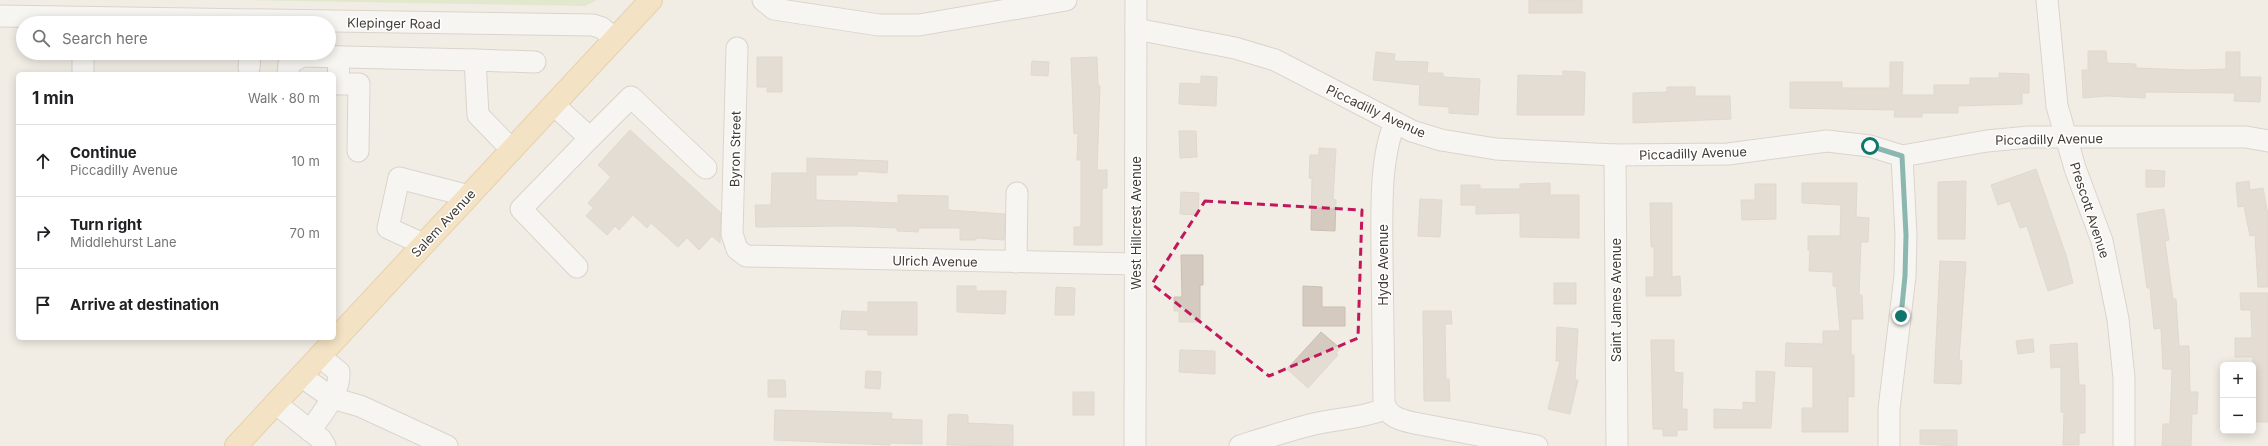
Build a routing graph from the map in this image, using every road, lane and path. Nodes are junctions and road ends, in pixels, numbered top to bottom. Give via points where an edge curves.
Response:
1 (651, 0) edge
2 (763, 0) edge
3 (1066, 0) edge
4 (1136, 0) edge
5 (2047, 0) edge
6 (0, 16) edge
7 (16, 17) edge
8 (336, 22) edge
9 (1136, 29) junction
10 (615, 39) junction
11 (737, 48) dead end
12 (336, 57) edge
13 (340, 57) junction
14 (83, 60) edge
15 (309, 60) edge
16 (475, 60) junction
17 (535, 62) dead end
18 (83, 72) edge
19 (288, 72) edge
20 (554, 105) junction
21 (1395, 123) junction
22 (2066, 136) junction
23 (590, 138) junction
24 (2268, 141) edge
25 (512, 150) junction
26 (358, 151) dead end
27 (1615, 155) junction
28 (1902, 156) junction
29 (706, 168) dead end
30 (1017, 193) dead end
31 (469, 196) junction
32 (423, 244) junction
33 (737, 249) joint
34 (1016, 262) junction
35 (1136, 264) junction
36 (577, 267) dead end
37 (336, 338) edge
38 (334, 340) edge
39 (319, 356) junction
40 (301, 376) junction
41 (332, 398) junction
42 (275, 404) junction
43 (1385, 408) junction
44 (310, 431) junction
45 (236, 446) edge
46 (325, 446) edge
47 (447, 446) edge
48 (1135, 446) edge
49 (1240, 446) edge
50 (1537, 446) edge
51 (1617, 446) edge
52 (1889, 446) edge
53 (2124, 446) edge

1 - 10 main road, Salem Avenue
2 - 3 street via 774,9 879,25 919,25
4 - 9 street, West Hillcrest Avenue
5 - 22 street, Prescott Avenue via 2056,99
6 - 7 street, Klepinger Road
8 - 10 street, Klepinger Road via 593,25 602,28
9 - 21 street, Piccadilly Avenue via 1235,48 1275,60
9 - 35 street, West Hillcrest Avenue
10 - 20 main road, Salem Avenue
11 - 33 street, Byron Street via 732,234
12 - 13 street
13 - 16 street
13 - 26 street via 338,84 359,84
14 - 18 street
15 - 19 street via 289,64
16 - 17 street
16 - 25 street via 478,115
20 - 23 street
20 - 25 main road, Salem Avenue
21 - 27 street, Piccadilly Avenue via 1442,140 1496,149
21 - 43 street, Hyde Avenue via 1388,144 1382,201
22 - 24 street, Piccadilly Avenue via 2246,137
22 - 28 street, Piccadilly Avenue via 1987,141
22 - 53 street, Prescott Avenue via 2102,241 2118,319 2124,378
23 - 29 street via 631,97
23 - 36 street via 521,209
25 - 31 main road, Salem Avenue
27 - 28 street, Piccadilly Avenue via 1728,154 1827,141 1870,146
27 - 51 street, Saint James Avenue
28 - 52 street via 1906,235 1905,276 1889,409
30 - 34 street
31 - 32 main road, Salem Avenue
31 - 32 street via 399,178 388,228
32 - 37 main road, Salem Avenue
33 - 34 street, Ulrich Avenue via 746,256 753,257
34 - 35 street, Ulrich Avenue
35 - 48 street, West Hillcrest Avenue
38 - 39 main road, Salem Avenue
39 - 40 main road, Salem Avenue
39 - 41 street via 339,372 340,382
40 - 41 street
40 - 42 main road, Salem Avenue
41 - 44 street
41 - 47 street via 360,406
42 - 44 street
42 - 45 main road, Salem Avenue
43 - 49 street via 1364,417 1316,424
43 - 50 street via 1399,419 1414,423
44 - 46 street

